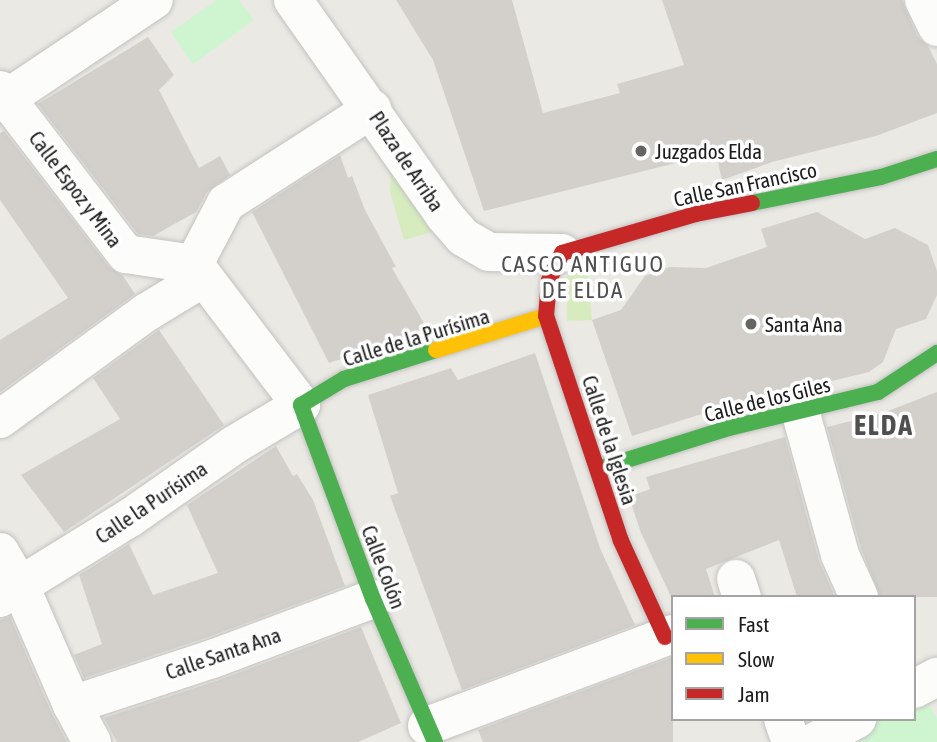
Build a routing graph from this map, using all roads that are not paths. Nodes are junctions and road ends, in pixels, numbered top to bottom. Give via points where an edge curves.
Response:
1 (154, 0) edge
2 (293, 0) edge
3 (924, 0) edge
4 (937, 27) edge
5 (3, 97) edge
6 (372, 109) junction
7 (937, 159) edge
8 (562, 253) junction
9 (198, 271) junction
10 (546, 316) junction
11 (937, 353) edge
12 (301, 405) junction
13 (800, 414) junction
14 (0, 419) edge
15 (598, 468) junction
16 (0, 552) edge
17 (10, 593) edge
18 (858, 595) edge
19 (373, 599) junction
20 (669, 636) edge
21 (937, 677) edge
22 (916, 688) edge
23 (72, 705) junction
24 (784, 721) edge
25 (853, 721) edge
26 (425, 736) edge
27 (92, 742) edge
28 (791, 742) edge
29 (814, 742) edge

1 - 5 street
2 - 6 street, Plaza de Arriba
3 - 4 street
5 - 9 street, Calle Espoz y Mina via 126,254
6 - 8 street, Plaza de Arriba via 463,237 489,252
6 - 9 street via 226,203
7 - 8 street, Calle San Francisco via 881,177 696,214
8 - 10 street, Calle de la Iglesia via 549,280
9 - 12 street
9 - 14 street
10 - 12 street, Calle de la Purísima via 344,379
10 - 15 street, Calle de la Iglesia
11 - 13 street, Calle de los Giles via 878,392
12 - 17 street, Calle la Purísima
12 - 19 street, Calle Colón
13 - 15 street, Calle de los Giles via 729,428
13 - 18 street via 840,555
15 - 20 street, Calle de la Iglesia via 621,541
16 - 17 street
17 - 23 street
19 - 23 street, Calle Santa Ana
19 - 26 street, Calle Colón
20 - 26 street via 574,670
21 - 22 street
23 - 27 street
24 - 28 street
25 - 29 street

